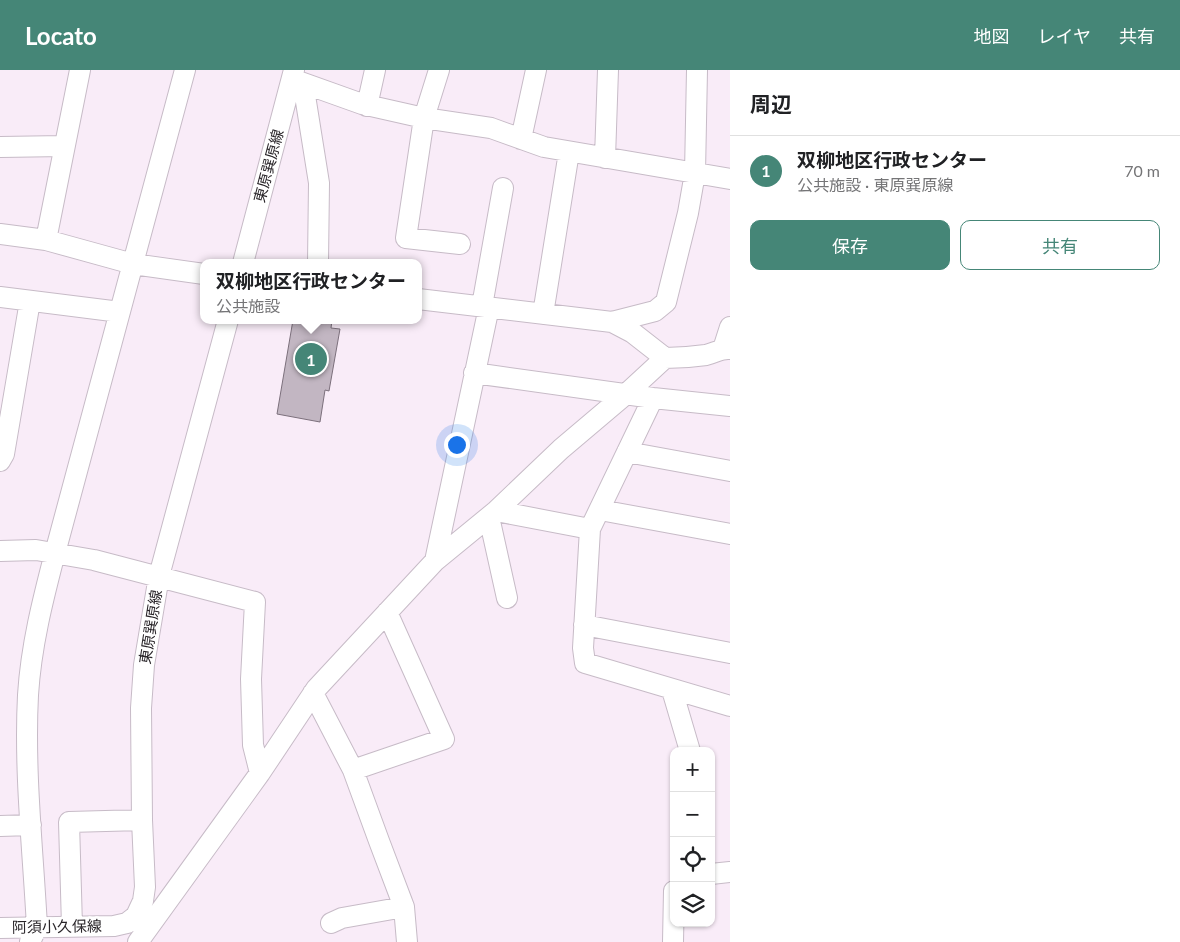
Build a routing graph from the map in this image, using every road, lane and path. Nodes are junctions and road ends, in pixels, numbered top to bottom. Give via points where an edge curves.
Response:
1 (80, 70) edge
2 (185, 70) edge
3 (375, 70) edge
4 (439, 70) edge
5 (536, 70) edge
6 (608, 70) edge
7 (697, 70) edge
8 (297, 77) edge
9 (367, 106) junction
10 (424, 118) junction
11 (521, 139) junction
12 (64, 146) junction
13 (0, 147) edge
14 (569, 152) junction
15 (605, 158) junction
16 (695, 173) junction
17 (730, 179) edge
18 (503, 188) dead end
19 (0, 234) edge
20 (46, 240) junction
21 (460, 244) dead end
22 (244, 259) edge
23 (318, 259) edge
24 (133, 264) junction
25 (200, 273) edge
26 (0, 297) edge
27 (422, 300) edge
28 (30, 301) junction
29 (486, 307) junction
30 (120, 312) junction
31 (542, 314) junction
32 (612, 322) junction
33 (227, 324) edge
34 (730, 327) edge
35 (726, 349) edge
36 (665, 358) junction
37 (474, 373) junction
38 (626, 394) junction
39 (653, 398) junction
40 (730, 406) edge
41 (627, 452) junction
42 (0, 460) edge
43 (730, 471) edge
44 (600, 510) junction
45 (493, 514) junction
46 (590, 529) junction
47 (730, 534) edge
48 (0, 551) edge
49 (55, 553) junction
50 (435, 561) junction
51 (159, 576) junction
52 (507, 598) dead end
53 (387, 612) junction
54 (584, 624) junction
55 (730, 653) edge
56 (672, 690) junction
57 (313, 693) junction
58 (730, 706) edge
59 (689, 747) edge
60 (353, 770) junction
61 (260, 773) junction
62 (142, 820) junction
63 (31, 825) junction
64 (0, 826) edge
65 (730, 872) edge
66 (715, 874) edge
67 (404, 907) junction
68 (331, 923) dead end
69 (72, 926) junction
70 (114, 926) joint
71 (673, 927) edge
72 (0, 928) edge
73 (33, 935) edge
74 (138, 942) edge
75 (407, 942) edge
76 (673, 942) edge

1 - 12 street
2 - 24 street
3 - 9 street
4 - 10 street
5 - 11 street
6 - 15 street
7 - 16 street
8 - 9 street
8 - 22 street, 東原巽原線
8 - 23 street via 319,183
9 - 10 street
10 - 11 street via 491,128
10 - 21 street via 406,238
11 - 14 street
12 - 13 street
12 - 20 street
14 - 15 street
14 - 31 street
15 - 16 street
16 - 17 street
16 - 32 street via 666,302 655,311
18 - 29 street
19 - 20 street
20 - 24 street
24 - 25 street
24 - 30 street
26 - 28 street
27 - 29 street
28 - 30 street
28 - 42 street via 4,454
29 - 31 street
29 - 37 street
30 - 49 street
31 - 32 street
32 - 36 street via 633,333
33 - 51 street, 東原巽原線
34 - 35 street
35 - 36 street via 686,358
36 - 38 street
37 - 38 street
37 - 50 street
38 - 39 street
38 - 45 street via 561,449
39 - 40 street
39 - 41 street
41 - 43 street
41 - 44 street
44 - 46 street
44 - 47 street
45 - 46 street
45 - 50 street
45 - 52 street
46 - 54 street
48 - 49 street
49 - 51 street
49 - 63 street via 33,650 28,695
50 - 53 street
51 - 61 street via 256,602 251,679 253,745
51 - 62 street, 東原巽原線 via 142,690
53 - 57 street
53 - 60 street via 444,739
54 - 55 street
54 - 56 street via 585,663
56 - 58 street
56 - 59 street
57 - 60 street
57 - 61 street
60 - 67 street
61 - 74 street
62 - 69 street via 69,822
62 - 70 street, 東原巽原線 via 143,901 136,916 127,923
63 - 64 street
63 - 73 street
65 - 66 street
67 - 68 street via 342,918
67 - 75 street
69 - 70 street, 阿須小久保線
69 - 73 street, 阿須小久保線
71 - 76 street
72 - 73 street, 阿須小久保線

